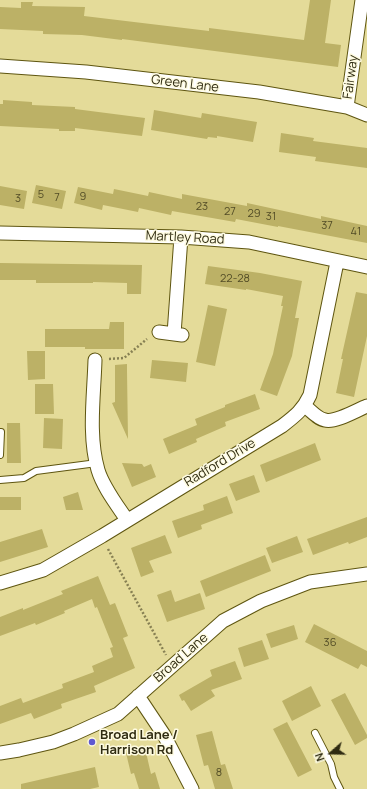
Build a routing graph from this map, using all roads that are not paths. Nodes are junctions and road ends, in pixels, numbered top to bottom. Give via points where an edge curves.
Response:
1 (362, 0) edge
2 (0, 66) edge
3 (347, 107) junction
4 (367, 115) edge
5 (0, 233) edge
6 (181, 237) junction
7 (337, 262) junction
8 (367, 267) edge
9 (159, 332) road end
10 (95, 360) road end
11 (305, 406) junction
12 (367, 406) edge
13 (1, 432) dead end
14 (0, 455) edge
15 (97, 462) junction
16 (0, 480) edge
17 (127, 520) junction
18 (367, 574) edge
19 (0, 583) edge
20 (138, 696) junction
21 (315, 733) dead end
22 (0, 753) edge
23 (192, 789) edge
24 (340, 789) edge

1 - 3 street, Fairway
2 - 3 street, Green Lane via 86,72 259,92
3 - 4 street, Green Lane
5 - 6 street, Martley Road
6 - 7 street, Martley Road via 249,242
6 - 9 street via 178,334
7 - 8 street, Martley Road
7 - 11 street, Radford Drive via 310,395
10 - 15 street via 99,374 93,436
11 - 12 street via 326,421 336,420
11 - 17 street, Radford Drive via 282,426
13 - 14 lane
15 - 16 lane via 36,470 24,478
15 - 17 street via 108,491
17 - 19 street, Radford Drive via 43,570
18 - 20 street, Broad Lane via 310,582 261,601 223,621
20 - 22 street, Broad Lane via 118,714 74,734 53,742
20 - 23 street via 164,735
21 - 24 lane

